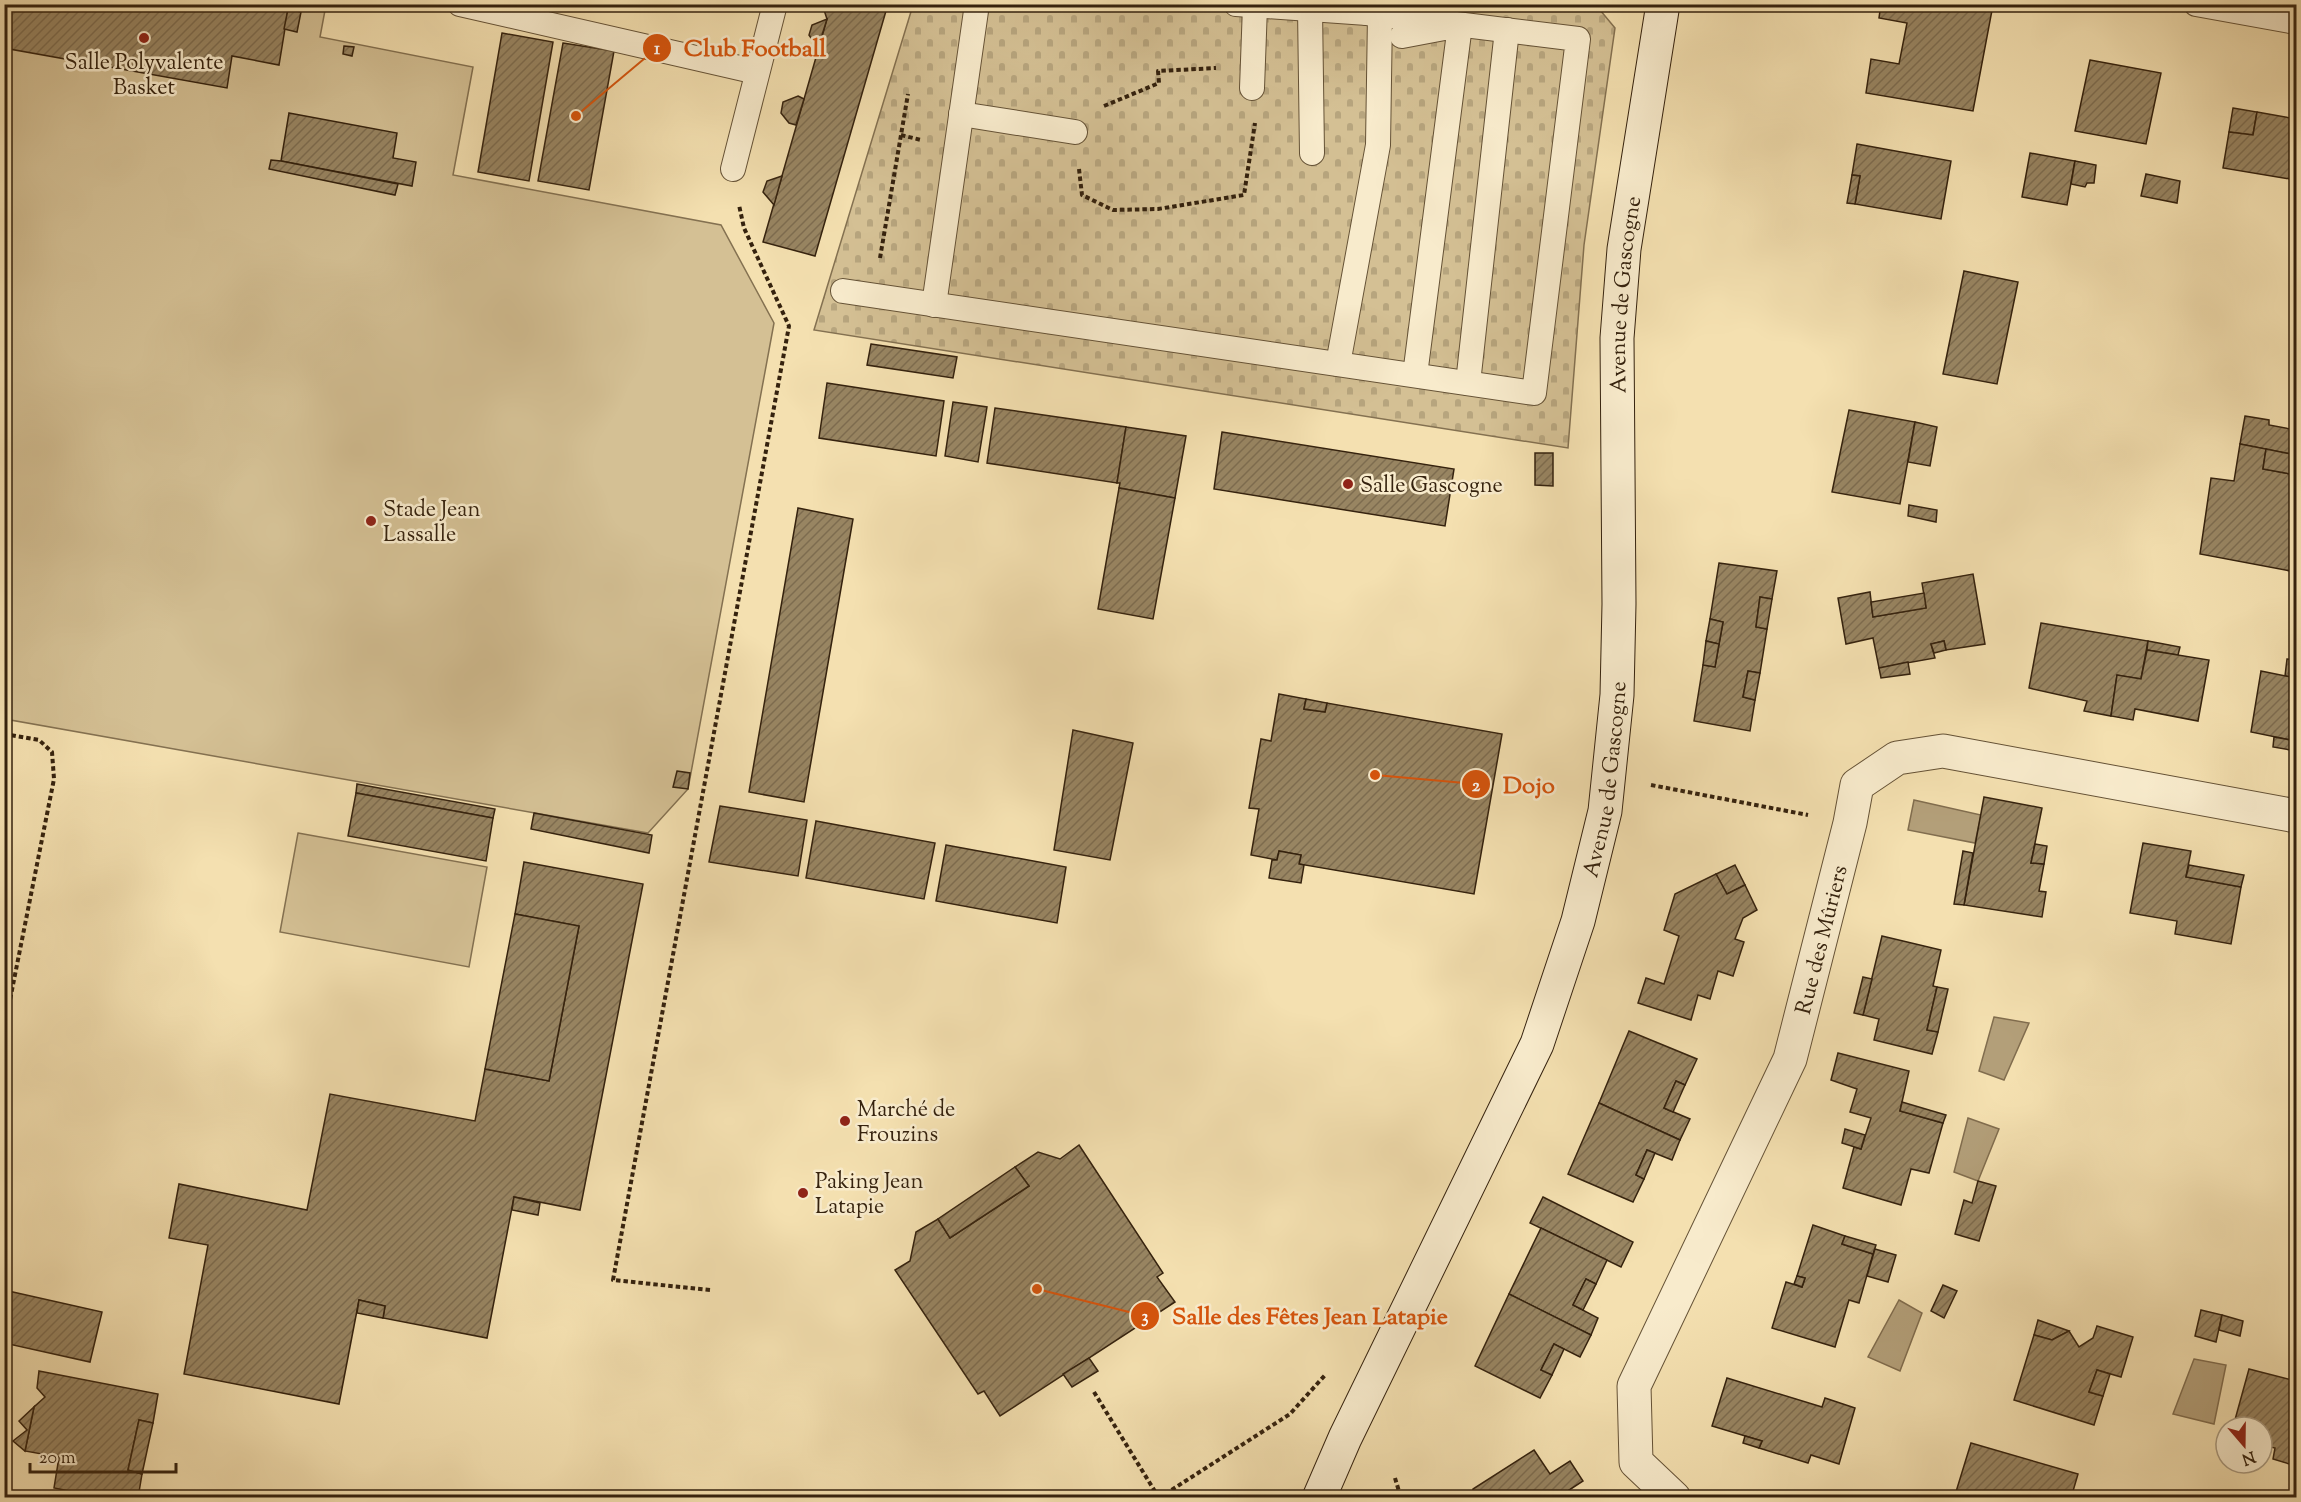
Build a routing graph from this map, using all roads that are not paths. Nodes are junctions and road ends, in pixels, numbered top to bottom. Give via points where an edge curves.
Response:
1 (460, 4) edge
2 (775, 4) edge
3 (977, 4) edge
4 (1663, 4) edge
5 (2196, 4) edge
6 (1246, 5) edge
7 (1310, 9) junction
8 (1371, 11) edge
9 (2296, 22) edge
10 (1460, 25) junction
11 (1507, 30) junction
12 (1402, 36) dead end
13 (757, 72) junction
14 (1252, 78) road end
15 (961, 114) junction
16 (1075, 132) road end
17 (1312, 153) dead end
18 (733, 169) road end
19 (843, 291) dead end
20 (934, 305) junction
21 (1338, 363) junction
22 (1415, 375) junction
23 (1468, 383) junction
24 (2296, 816) edge
25 (1319, 1497) edge
26 (1674, 1497) edge

1 - 13 lane
2 - 13 lane
3 - 15 lane
4 - 25 main road, Avenue de Gascogne via 1624,249 1617,338 1617,695 1605,811 1578,921 1537,1044
5 - 9 lane
6 - 7 lane
6 - 14 lane
7 - 8 lane
7 - 17 lane
8 - 10 lane
8 - 21 lane via 1378,145
10 - 11 lane
10 - 12 lane
10 - 22 lane
11 - 23 lane
11 - 23 lane via 1578,39 1534,393
13 - 18 lane
15 - 16 lane
15 - 20 lane
19 - 20 lane
20 - 21 lane
21 - 22 lane
22 - 23 lane
24 - 26 main road, Rue des Mûriers via 1942,751 1897,758 1857,785 1790,1059 1635,1386 1636,1462

